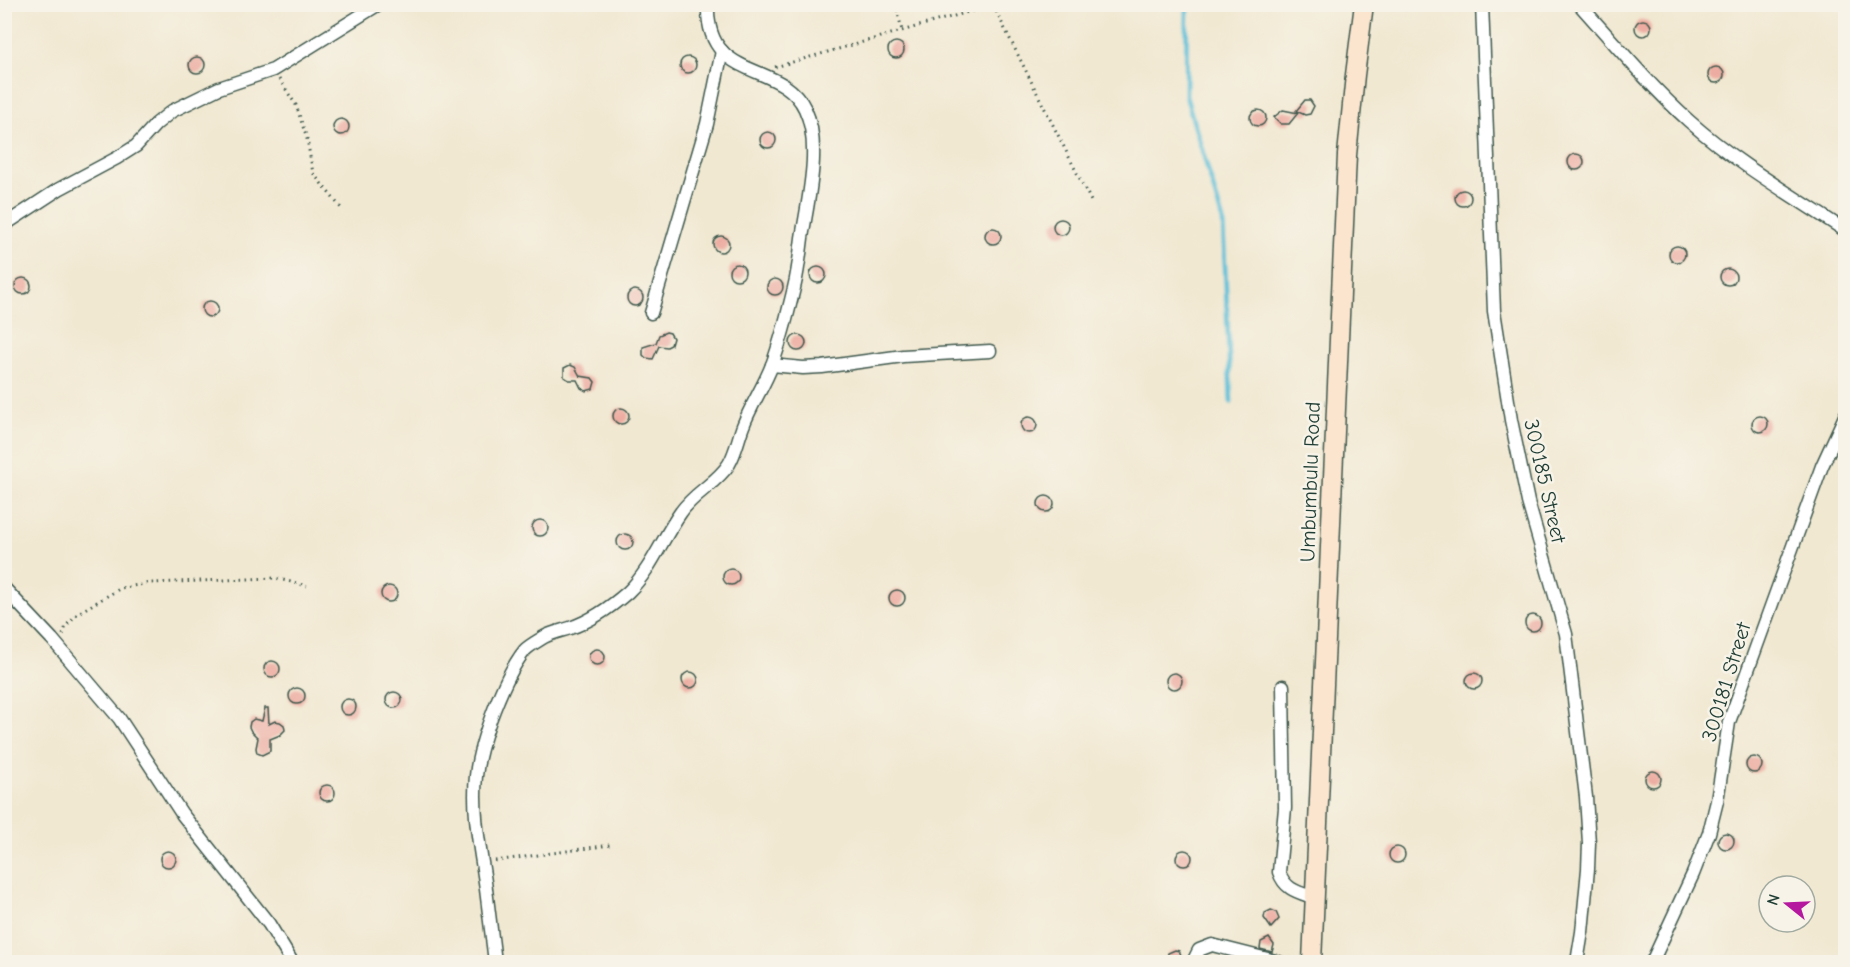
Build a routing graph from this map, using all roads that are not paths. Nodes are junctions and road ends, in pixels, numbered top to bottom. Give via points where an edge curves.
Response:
1 (378, 4) edge
2 (708, 4) edge
3 (1364, 4) edge
4 (1482, 4) edge
5 (1579, 4) edge
6 (722, 51) junction
7 (4, 225) edge
8 (1845, 231) edge
9 (651, 312) dead end
10 (990, 351) dead end
11 (772, 365) junction
12 (1845, 414) edge
13 (4, 588) edge
14 (1283, 686) dead end
15 (1315, 898) junction
16 (292, 963) edge
17 (495, 963) edge
18 (1193, 963) edge
19 (1279, 963) edge
20 (1312, 963) edge
21 (1577, 963) edge
22 (1652, 963) edge

1 - 7 street via 273,70 186,103 164,116 136,146
2 - 6 street via 711,37
3 - 15 main road, Umbumbulu Road via 1347,155
4 - 21 street, 300185 Street via 1494,311 1528,502 1566,634 1586,797 1588,869
5 - 8 street via 1651,85 1690,122
6 - 9 street via 707,124
6 - 11 street via 785,87 804,107 811,127 810,188 794,288
10 - 11 street via 903,356 822,367
11 - 17 street via 728,465 682,510 628,591 586,621 556,631 527,648 512,670 489,728 476,776 477,830
12 - 22 street, 300181 Street via 1822,466 1729,722 1709,833
13 - 16 street via 119,718 182,814 269,924
14 - 15 street via 1285,808 1279,873 1288,888
15 - 20 main road, Umbumbulu Road
18 - 19 street via 1199,950 1212,945

